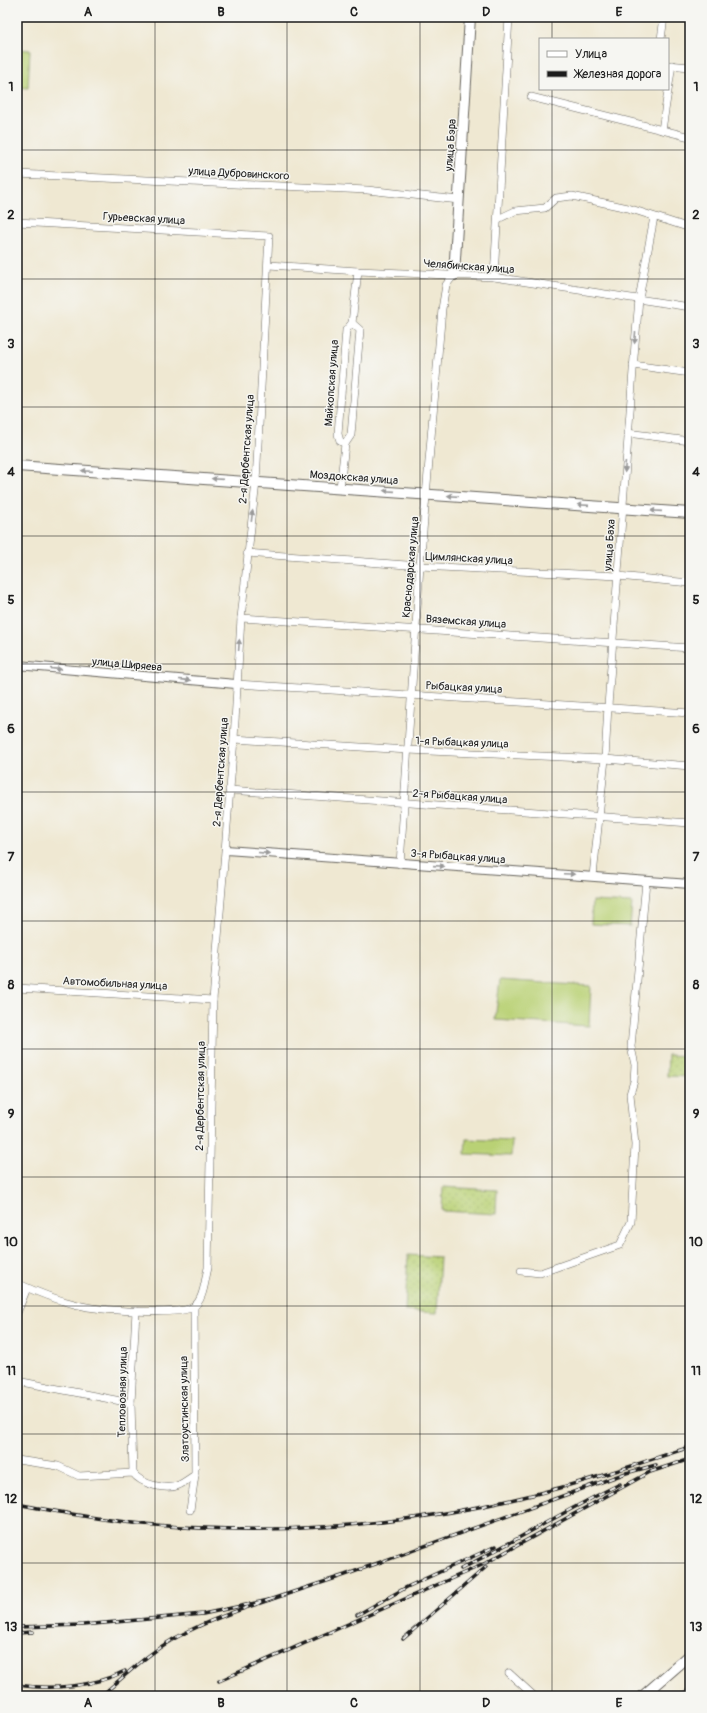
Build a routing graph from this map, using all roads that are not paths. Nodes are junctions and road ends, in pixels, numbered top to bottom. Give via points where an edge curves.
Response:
1 (470, 17) edge
2 (509, 17) edge
3 (664, 17) edge
4 (661, 38) edge
5 (670, 65) edge
6 (690, 67) edge
7 (667, 90) edge
8 (531, 97) dead end
9 (662, 130) junction
10 (690, 137) edge
11 (17, 174) edge
12 (459, 200) junction
13 (654, 217) junction
14 (498, 219) junction
15 (17, 222) edge
16 (690, 228) edge
17 (269, 236) joint
18 (268, 265) junction
19 (358, 271) junction
20 (454, 275) junction
21 (494, 277) junction
22 (639, 299) junction
23 (690, 307) edge
24 (352, 323) junction
25 (633, 365) junction
26 (690, 374) edge
27 (627, 434) junction
28 (690, 441) edge
29 (345, 444) junction
30 (17, 466) edge
31 (256, 482) junction
32 (340, 488) junction
33 (428, 494) junction
34 (622, 508) junction
35 (690, 513) edge
36 (247, 553) junction
37 (420, 566) junction
38 (618, 576) junction
39 (690, 583) edge
40 (241, 618) junction
41 (416, 629) junction
42 (613, 642) junction
43 (690, 648) edge
44 (17, 665) edge
45 (236, 684) junction
46 (412, 695) junction
47 (608, 706) junction
48 (690, 713) edge
49 (234, 739) junction
50 (408, 750) junction
51 (605, 759) junction
52 (690, 766) edge
53 (229, 790) junction
54 (404, 804) junction
55 (600, 817) junction
56 (690, 823) edge
57 (226, 850) junction
58 (400, 864) junction
59 (593, 876) junction
60 (646, 881) junction
61 (690, 884) edge
62 (17, 988) edge
63 (213, 1000) junction
64 (521, 1271) dead end
65 (17, 1283) edge
66 (27, 1288) junction
67 (194, 1307) junction
68 (136, 1311) junction
69 (17, 1313) edge
70 (17, 1380) edge
71 (131, 1403) junction
72 (17, 1460) edge
73 (132, 1473) junction
74 (195, 1475) junction
75 (190, 1510) dead end
76 (690, 1655) edge
77 (510, 1672) dead end
78 (690, 1694) edge
79 (534, 1696) edge
80 (643, 1696) edge
81 (687, 1696) edge

1 - 12 main road, улица Бэра
2 - 14 street
3 - 4 street
5 - 6 street
7 - 9 street
8 - 9 street
9 - 10 street
11 - 12 street, улица Дубровинского via 367,190
12 - 20 main road, улица Бэра
13 - 14 street via 628,208 572,196 556,198 545,208 515,211
13 - 16 street
13 - 22 street, улица Баха
14 - 21 street
15 - 17 street, Гурьевская улица
17 - 18 street, 2-я Дербентская улица
18 - 19 street, Челябинская улица
18 - 31 street, 2-я Дербентская улица
19 - 20 street, Челябинская улица
19 - 24 street, Майкопская улица
20 - 21 street, Челябинская улица
20 - 33 street, Краснодарская улица via 446,285 442,309
21 - 22 street, Челябинская улица
22 - 23 street, Челябинская улица
22 -> 25 street, улица Баха
24 - 29 street, Майкопская улица via 346,330 338,434 340,441
24 - 29 street, Майкопская улица via 360,330 351,435
25 - 26 street
25 - 27 street, улица Баха
27 - 28 street
27 -> 34 street, улица Баха
29 - 32 street, Майкопская улица
31 -> 30 main road, Моздокская улица
31 - 32 main road, Моздокская улица
36 -> 31 street, 2-я Дербентская улица
33 -> 32 main road, Моздокская улица
34 -> 33 main road, Моздокская улица
33 - 37 street, Краснодарская улица
35 -> 34 main road, Моздокская улица
34 - 38 street, улица Баха
36 - 37 street, Цимлянская улица
36 - 40 street, 2-я Дербентская улица
37 - 38 street, Цимлянская улица
37 - 41 street, Краснодарская улица
38 - 39 street, Цимлянская улица
38 - 42 street, улица Баха
40 - 41 street, Вяземская улица
45 -> 40 street, 2-я Дербентская улица
41 - 42 street, Вяземская улица
41 - 46 street, Краснодарская улица
42 - 43 street, Вяземская улица
42 - 47 street, улица Баха
44 -> 45 street, улица Ширяева
45 - 46 street, Рыбацкая улица
45 - 49 street, 2-я Дербентская улица
46 - 47 street, Рыбацкая улица
46 - 50 street, Краснодарская улица
47 - 48 street, Рыбацкая улица
47 - 51 street, улица Баха
49 - 50 street, 1-я Рыбацкая улица
49 - 53 street, 2-я Дербентская улица
50 - 51 street, 1-я Рыбацкая улица
50 - 54 street, Краснодарская улица
51 - 52 street, 1-я Рыбацкая улица
51 - 55 street, улица Баха
53 - 54 street, 2-я Рыбацкая улица
53 - 57 street, 2-я Дербентская улица
54 - 55 street, 2-я Рыбацкая улица
54 - 58 street, Краснодарская улица
55 - 56 street, 2-я Рыбацкая улица
55 - 59 street, улица Баха
57 -> 58 street, 3-я Рыбацкая улица
57 - 63 street, 2-я Дербентская улица
58 -> 59 street, 3-я Рыбацкая улица
59 - 60 street, 3-я Рыбацкая улица
60 - 61 street, 3-я Рыбацкая улица
60 - 64 street via 631,1047 635,1064 630,1094 635,1145 631,1222 620,1245 540,1272
62 - 63 street, Автомобильная улица
63 - 67 street, 2-я Дербентская улица via 208,1268 199,1302
65 - 66 street
66 - 68 street via 78,1305
66 - 69 street
67 - 68 street via 184,1310
67 - 74 street, Златоустинская улица
68 - 71 street, Тепловозная улица
70 - 71 street
71 - 73 street, Тепловозная улица
72 - 73 street via 58,1466 79,1476
73 - 74 street via 137,1479 166,1487 179,1485
74 - 75 street, Златоустинская улица
76 - 80 main road
77 - 79 street
78 - 81 main road

